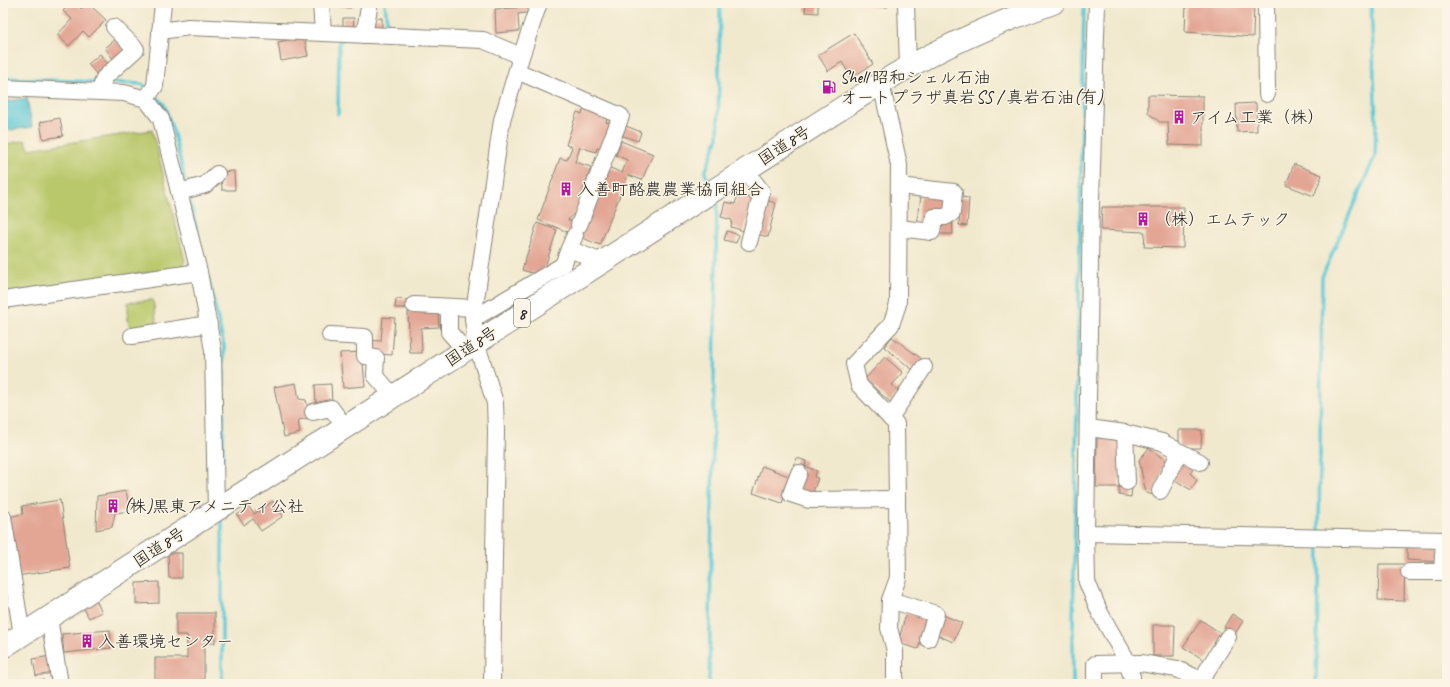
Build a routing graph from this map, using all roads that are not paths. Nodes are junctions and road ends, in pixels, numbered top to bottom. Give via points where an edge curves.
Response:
1 (163, 3) edge
2 (321, 3) edge
3 (368, 3) edge
4 (539, 3) edge
5 (906, 3) edge
6 (1053, 3) edge
7 (1097, 3) edge
8 (1266, 3) edge
9 (1032, 7) edge
10 (114, 27) dead end
11 (160, 31) junction
12 (323, 33) junction
13 (364, 35) junction
14 (518, 65) junction
15 (908, 67) junction
16 (881, 83) junction
17 (3, 88) edge
18 (100, 91) junction
19 (1267, 94) dead end
20 (146, 99) junction
21 (745, 170) junction
22 (217, 174) dead end
23 (899, 186) junction
24 (179, 192) junction
25 (899, 228) junction
26 (574, 236) junction
27 (749, 242) dead end
28 (602, 262) junction
29 (199, 272) junction
30 (3, 300) edge
31 (414, 305) dead end
32 (474, 313) junction
33 (449, 316) dead end
34 (208, 324) junction
35 (330, 335) dead end
36 (132, 336) dead end
37 (470, 346) junction
38 (924, 367) dead end
39 (393, 396) junction
40 (313, 412) dead end
41 (890, 418) junction
42 (345, 427) junction
43 (1089, 428) junction
44 (1125, 433) junction
45 (1180, 452) junction
46 (1200, 462) dead end
47 (799, 473) dead end
48 (1127, 482) dead end
49 (1160, 491) dead end
50 (897, 500) junction
51 (216, 511) junction
52 (3, 517) edge
53 (1086, 533) junction
54 (1445, 540) edge
55 (1409, 572) dead end
56 (890, 600) junction
57 (49, 618) junction
58 (22, 635) junction
59 (1228, 637) dead end
60 (928, 639) dead end
61 (3, 647) edge
62 (1127, 663) junction
63 (60, 684) edge
64 (492, 684) edge
65 (895, 684) edge
66 (1095, 684) edge
67 (1131, 684) edge

1 - 11 street
2 - 12 street
3 - 13 street
4 - 14 street
5 - 15 street
6 - 9 highway, 国道8号 / 8
7 - 43 street via 1091,199
8 - 19 street
9 - 15 highway, 国道8号 / 8
10 - 18 street via 136,49 104,78
11 - 12 street via 189,27
11 - 20 street via 156,86
12 - 13 street
13 - 14 street via 483,40 514,53
14 - 26 street via 621,116
14 - 32 street via 502,120
15 - 16 highway, 国道8号 / 8
16 - 21 highway, 国道8号 / 8
16 - 23 street via 899,165
17 - 18 street
18 - 20 street via 124,93
20 - 24 street via 161,119
21 - 27 street via 762,192
21 - 28 highway, 国道8号 / 8
22 - 24 street via 205,185
23 - 25 street
23 - 25 street via 954,192 952,214 934,217 932,232
24 - 29 street
25 - 41 street via 898,304 891,324 854,364 859,385
26 - 28 street
26 - 32 street via 562,265
28 - 37 highway, 国道8号 / 8
29 - 30 street
29 - 34 street
31 - 32 street
32 - 37 street
33 - 37 street via 449,332
34 - 36 street
34 - 51 street via 213,350
35 - 39 street via 365,337 365,356 376,358 375,375
37 - 39 highway, 国道8号 / 8
37 - 64 street via 495,403
38 - 41 street
39 - 42 highway, 国道8号 / 8
40 - 42 street via 331,408
41 - 50 street via 896,424
42 - 51 highway, 国道8号 / 8
43 - 44 street
43 - 53 street
44 - 45 street via 1162,442
44 - 48 street
45 - 46 street
45 - 49 street
47 - 50 street via 791,494 809,500
50 - 56 street via 898,578
51 - 57 highway, 国道8号 / 8
52 - 58 street
53 - 54 street
53 - 62 street via 1087,582 1100,613
54 - 55 street via 1442,572
56 - 60 street via 936,614
56 - 65 street via 889,628 895,651
57 - 58 highway, 国道8号 / 8
57 - 63 street
58 - 61 highway, 国道8号 / 8
59 - 62 street via 1201,680 1177,669 1141,662
62 - 66 street via 1096,664
62 - 67 street via 1132,677

